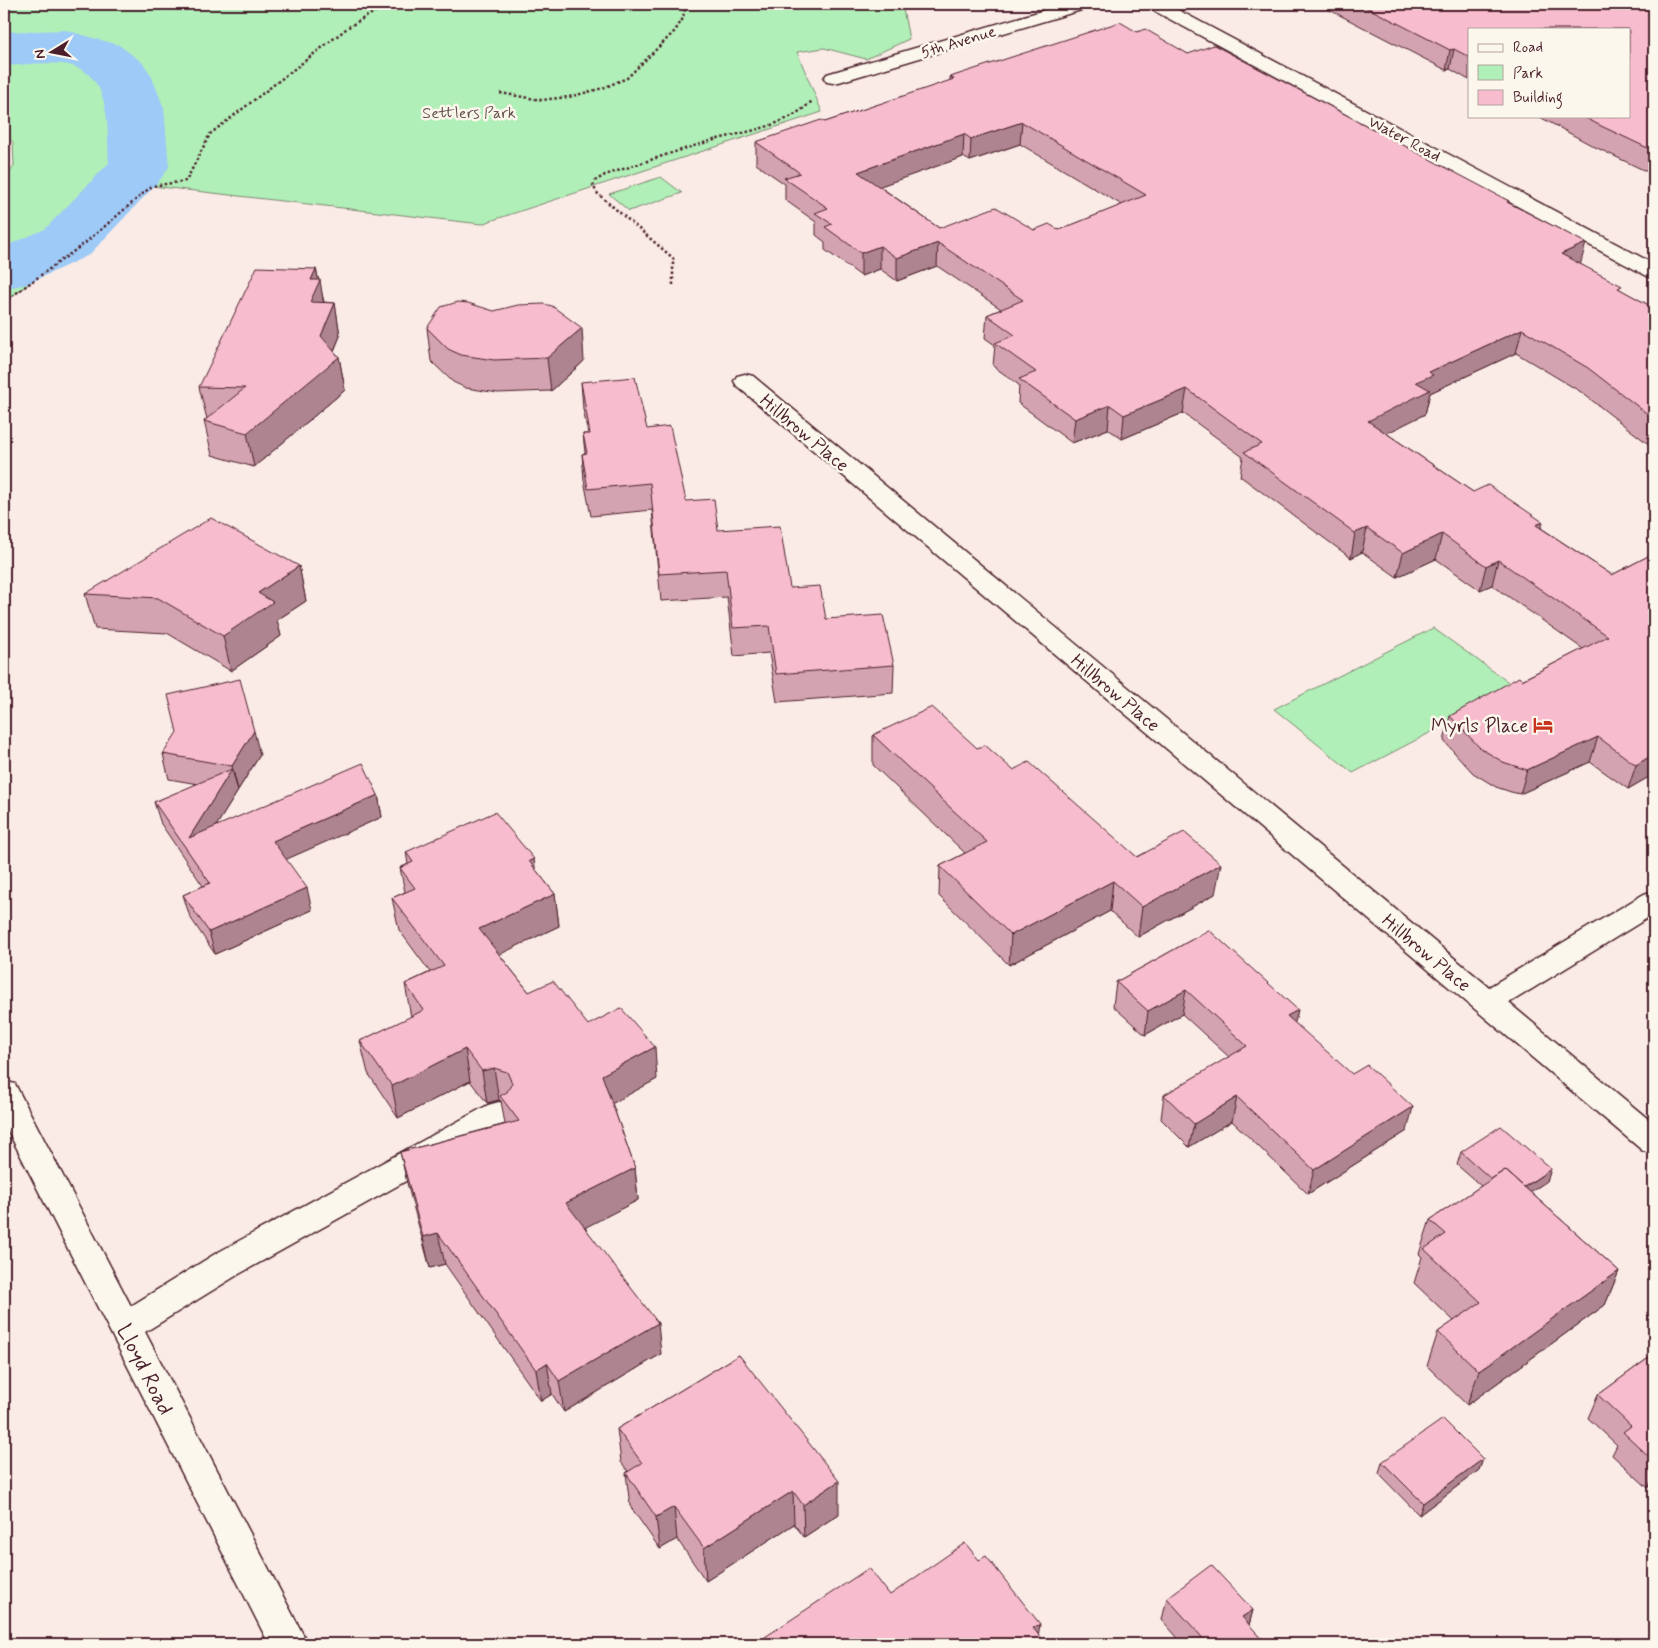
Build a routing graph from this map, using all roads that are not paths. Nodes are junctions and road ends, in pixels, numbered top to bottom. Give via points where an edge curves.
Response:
1 (1082, 4) edge
2 (1155, 4) edge
3 (833, 78) road end
4 (1654, 272) edge
5 (745, 382) dead end
6 (1654, 901) edge
7 (1487, 1002) junction
8 (4, 1093) edge
9 (500, 1114) edge
10 (1654, 1142) edge
11 (125, 1327) junction
12 (289, 1644) edge

1 - 3 street, 5th Avenue
2 - 4 street, Water Road
5 - 7 street, Hillbrow Place
6 - 7 street, Hillbrow Place
7 - 10 street, Hillbrow Place
8 - 11 street, Lloyd Road
9 - 11 street via 228,1264
11 - 12 street, Lloyd Road

